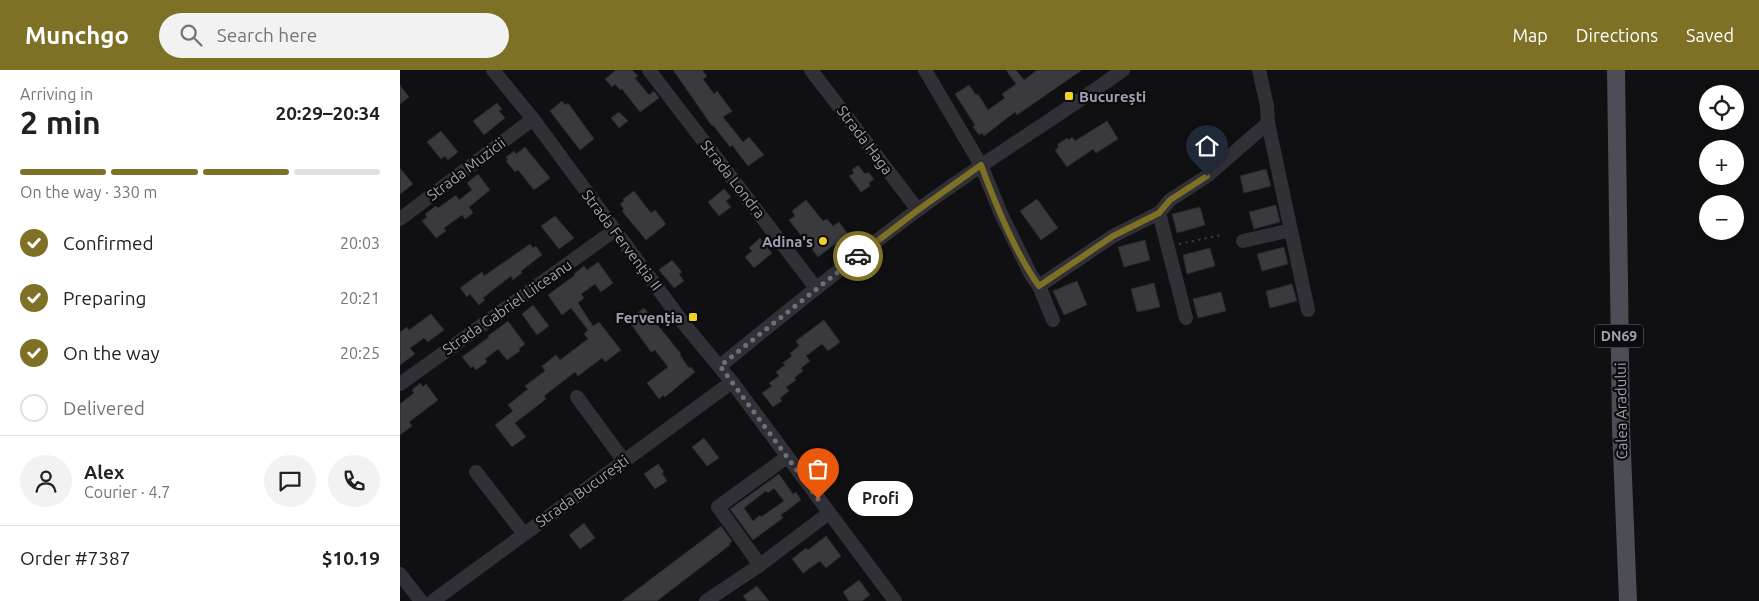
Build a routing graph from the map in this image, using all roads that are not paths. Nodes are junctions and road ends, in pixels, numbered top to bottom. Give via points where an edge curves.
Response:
1 (493, 70) edge
2 (649, 70) edge
3 (811, 70) edge
4 (924, 70) edge
5 (1123, 70) edge
6 (1259, 70) edge
7 (1616, 70) edge
8 (533, 119) junction
9 (1268, 123) junction
10 (981, 165) junction
11 (918, 210) junction
12 (1159, 213) junction
13 (400, 219) edge
14 (615, 230) junction
15 (1291, 230) junction
16 (1243, 241) dead end
17 (1039, 286) junction
18 (816, 288) junction
19 (1308, 310) dead end
20 (1186, 318) dead end
21 (1053, 320) dead end
22 (720, 366) junction
23 (732, 382) junction
24 (400, 384) edge
25 (577, 397) dead end
26 (787, 457) junction
27 (624, 461) junction
28 (476, 472) dead end
29 (829, 513) junction
30 (524, 534) junction
31 (760, 565) junction
32 (400, 574) edge
33 (722, 597) edge
34 (421, 601) edge
35 (433, 601) edge
36 (706, 601) edge
37 (895, 601) edge
38 (1628, 601) edge

1 - 8 street, Strada Fervenția II
2 - 18 street, Strada Londra
3 - 11 street, Strada Haga
4 - 10 street
5 - 10 street
6 - 9 street
7 - 38 main road, Calea Aradului / DN69 via 1621,428
8 - 13 street, Strada Muzicii
8 - 14 street, Strada Fervenția II
9 - 12 street via 1207,176 1170,200
9 - 15 street
10 - 11 street
10 - 17 street via 1016,245
11 - 18 street
12 - 17 street via 1113,236
12 - 20 street
14 - 22 street, Strada Fervenția II via 684,324
14 - 24 street, Strada Gabriel Liiceanu
15 - 16 street
15 - 19 street
17 - 21 street
18 - 22 street
22 - 23 street, Strada Fervenția II
23 - 26 street, Strada Fervenția II
23 - 27 street, Strada București
25 - 27 street
26 - 29 street, Strada Fervenția II
26 - 31 street via 718,507
27 - 30 street, Strada București
28 - 30 street
29 - 31 street
29 - 37 street, Strada Fervenția II
30 - 35 street, Strada București
31 - 33 street
32 - 34 street
33 - 36 street

